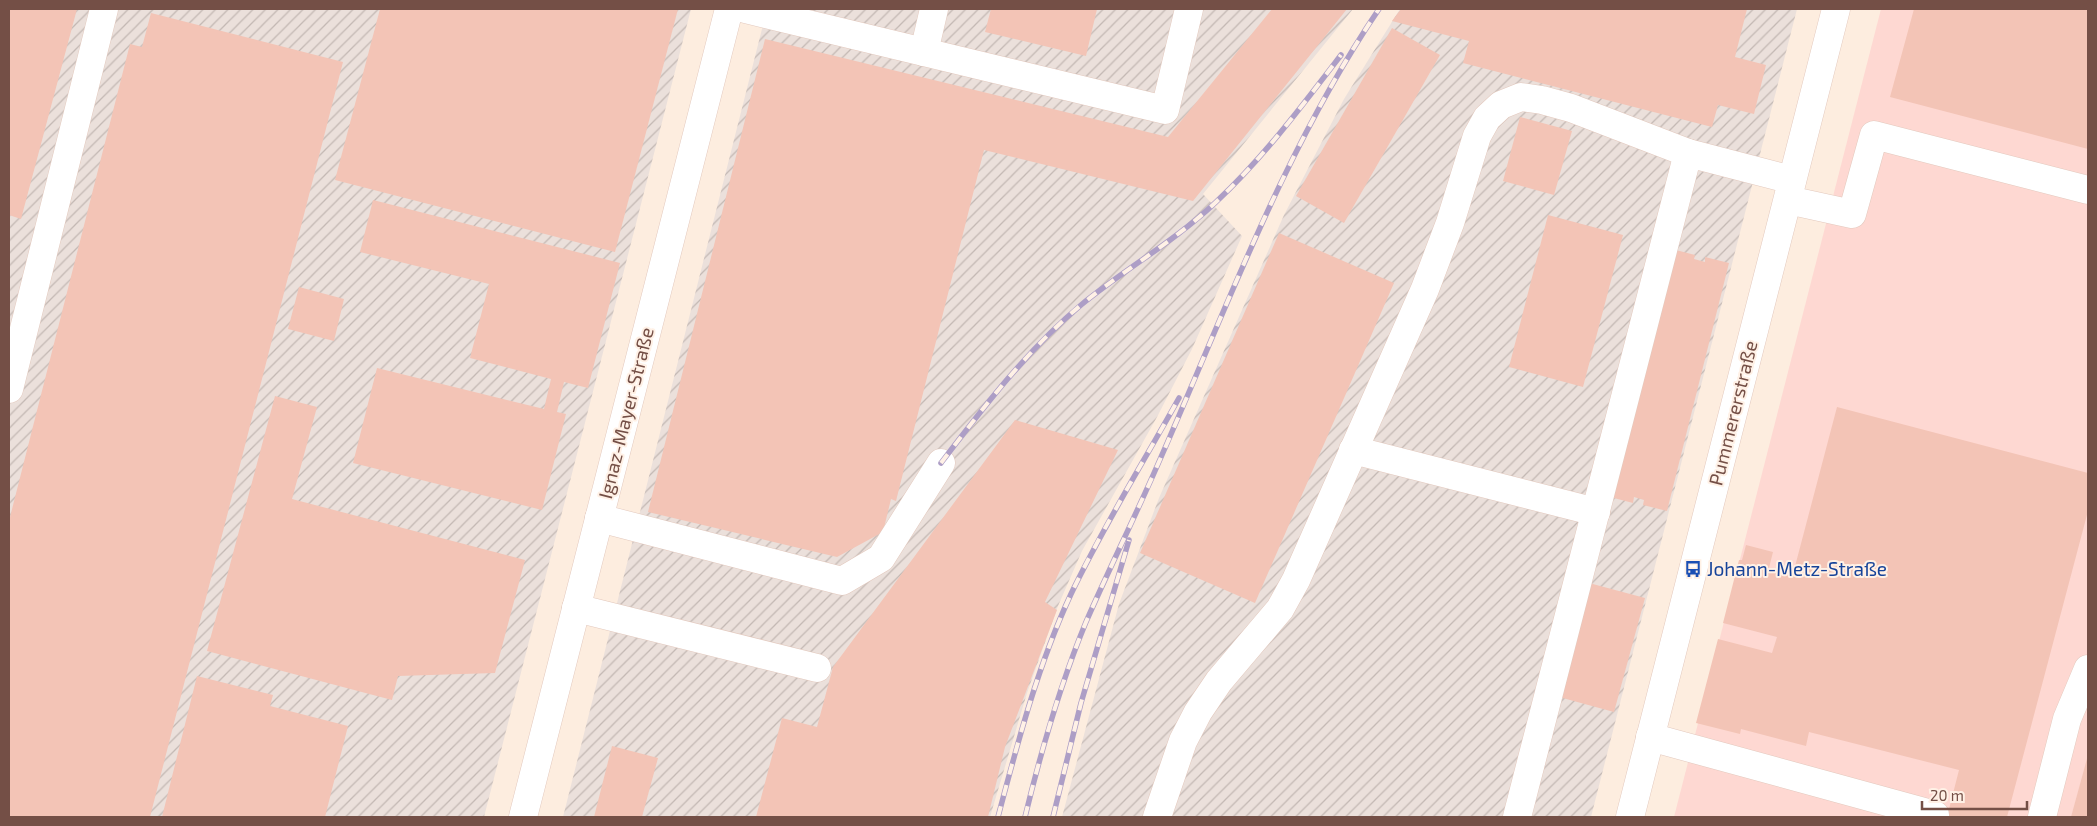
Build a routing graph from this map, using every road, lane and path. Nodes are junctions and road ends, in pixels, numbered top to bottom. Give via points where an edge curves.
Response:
1 (104, 9) edge
2 (729, 9) edge
3 (745, 9) edge
4 (934, 9) edge
5 (1189, 9) edge
6 (1836, 9) edge
7 (924, 52) junction
8 (1688, 153) junction
9 (1790, 190) junction
10 (2088, 190) edge
11 (9, 389) edge
12 (1353, 450) junction
13 (941, 463) dead end
14 (1596, 512) junction
15 (599, 518) junction
16 (576, 608) junction
17 (817, 668) dead end
18 (2088, 669) edge
19 (1650, 737) junction
20 (1935, 815) dead end
21 (523, 817) edge
22 (1157, 817) edge
23 (1517, 817) edge
24 (1630, 817) edge
25 (2042, 817) edge

1 - 11 street
2 - 15 street, Ignaz-Mayer-Straße
3 - 7 street
4 - 7 street
5 - 7 street via 1165,110
6 - 9 street, Pummererstraße
8 - 9 street
8 - 12 street via 1542,100 1521,98 1501,104 1487,118 1477,136 1425,289
8 - 14 street
9 - 10 street via 1852,214 1874,135
9 - 19 street, Pummererstraße
12 - 14 street
12 - 22 street via 1280,609 1219,681 1182,740
13 - 15 street via 881,558 842,581
14 - 23 street
15 - 16 street, Ignaz-Mayer-Straße
16 - 17 street
16 - 21 street, Ignaz-Mayer-Straße
18 - 25 street via 2067,719
19 - 20 street
19 - 24 street, Pummererstraße

